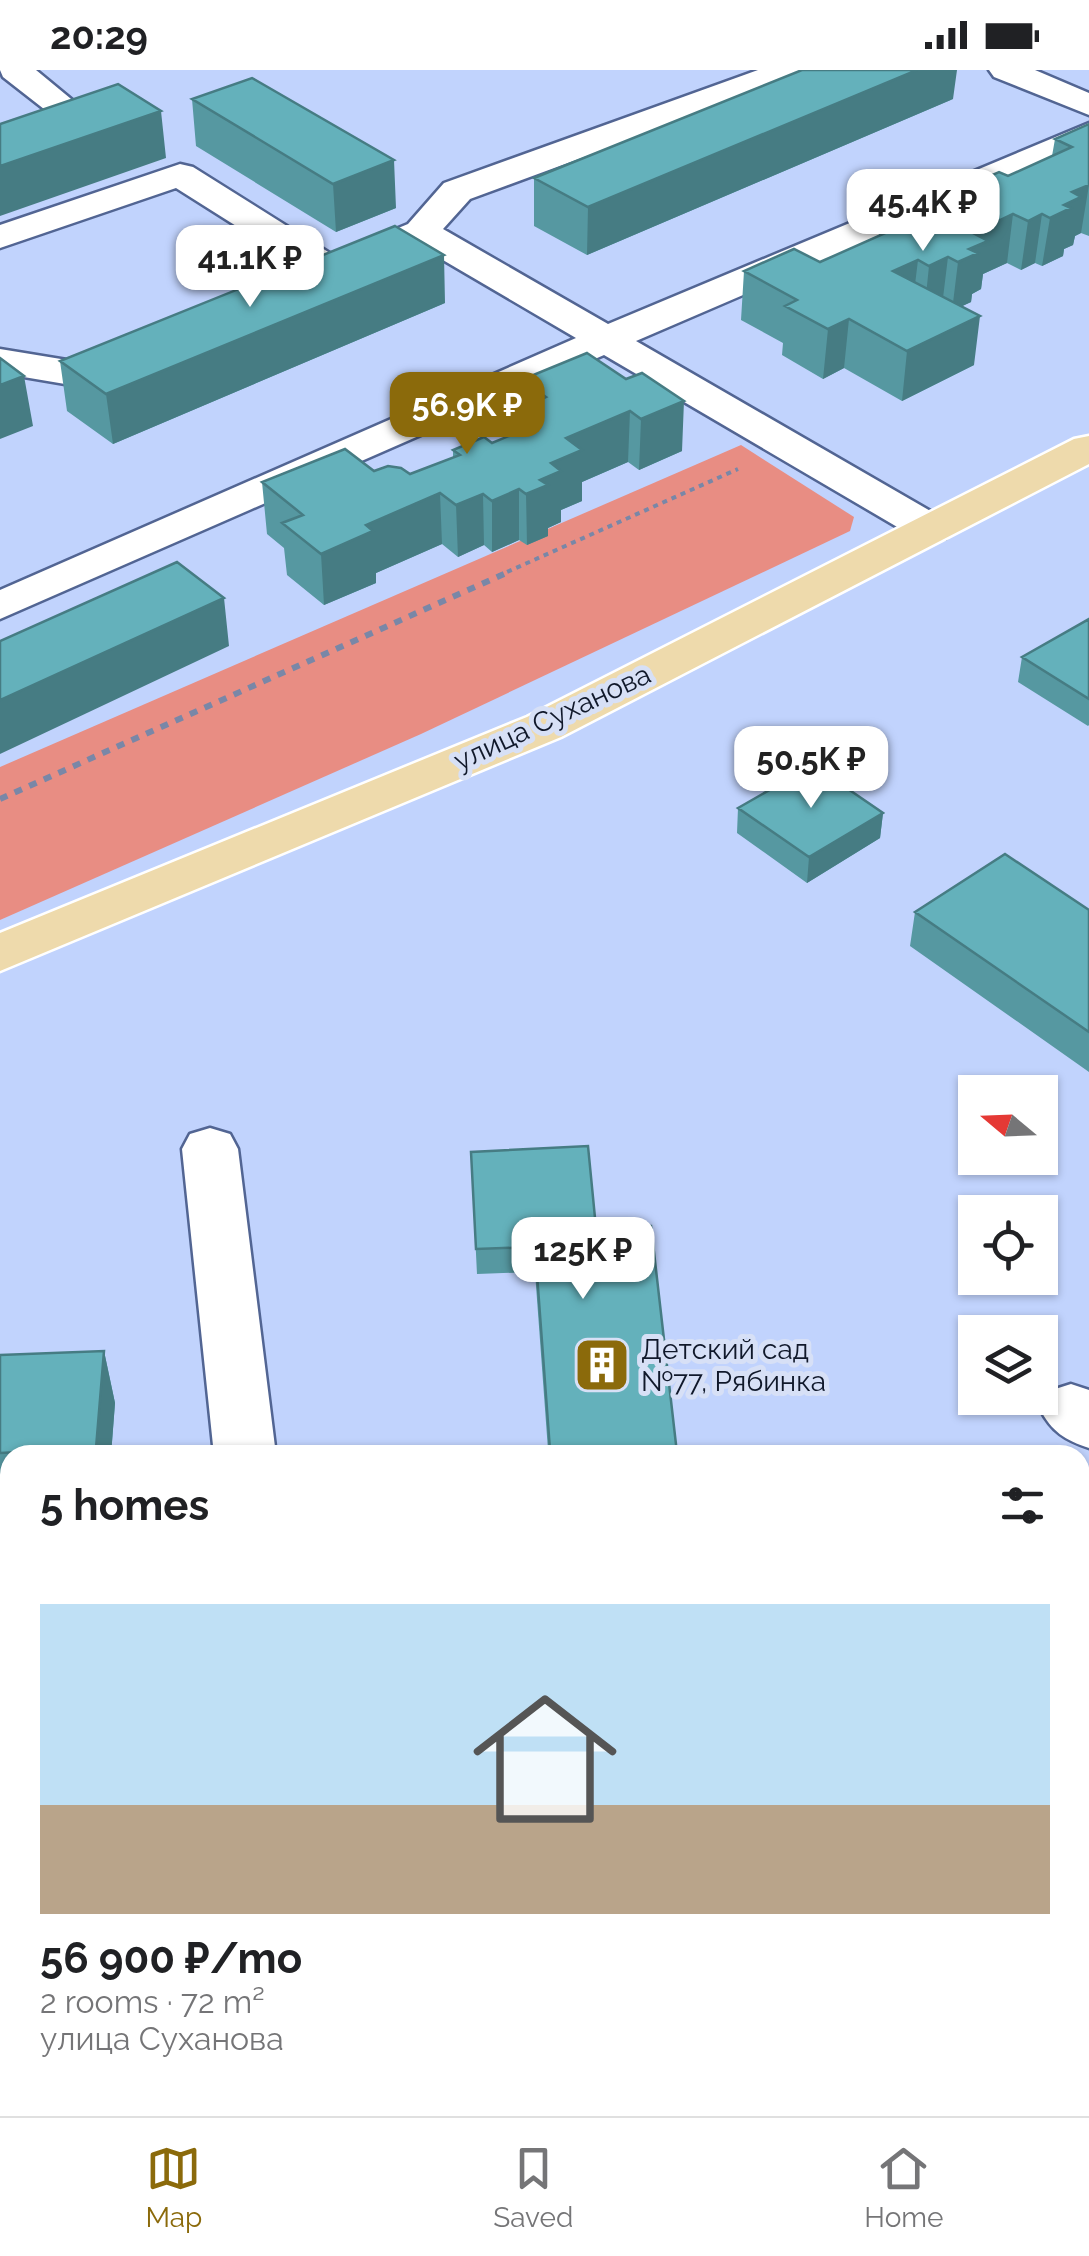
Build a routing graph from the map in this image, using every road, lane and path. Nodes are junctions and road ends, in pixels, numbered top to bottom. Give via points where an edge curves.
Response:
1 (15, 70) edge
2 (789, 70) edge
3 (1006, 70) edge
4 (1081, 95) edge
5 (1089, 133) edge
6 (53, 140) edge
7 (421, 232) junction
8 (0, 237) edge
9 (330, 269) junction
10 (293, 284) edge
11 (163, 336) edge
12 (608, 339) junction
13 (0, 361) edge
14 (789, 446) junction
15 (1089, 448) edge
16 (931, 529) junction
17 (0, 606) edge
18 (0, 799) edge
19 (0, 952) edge
20 (210, 1149) dead end
21 (244, 1445) edge

1 - 6 lane via 88,128
2 - 7 lane via 457,191
3 - 4 lane
5 - 12 lane
7 - 9 lane
7 - 12 lane
8 - 9 lane via 180,175
9 - 10 lane
11 - 13 lane via 71,373
12 - 14 lane
12 - 17 lane
14 - 16 lane
14 - 18 path
15 - 16 main road, улица Суханова
16 - 19 main road, улица Суханова via 544,727
20 - 21 lane

